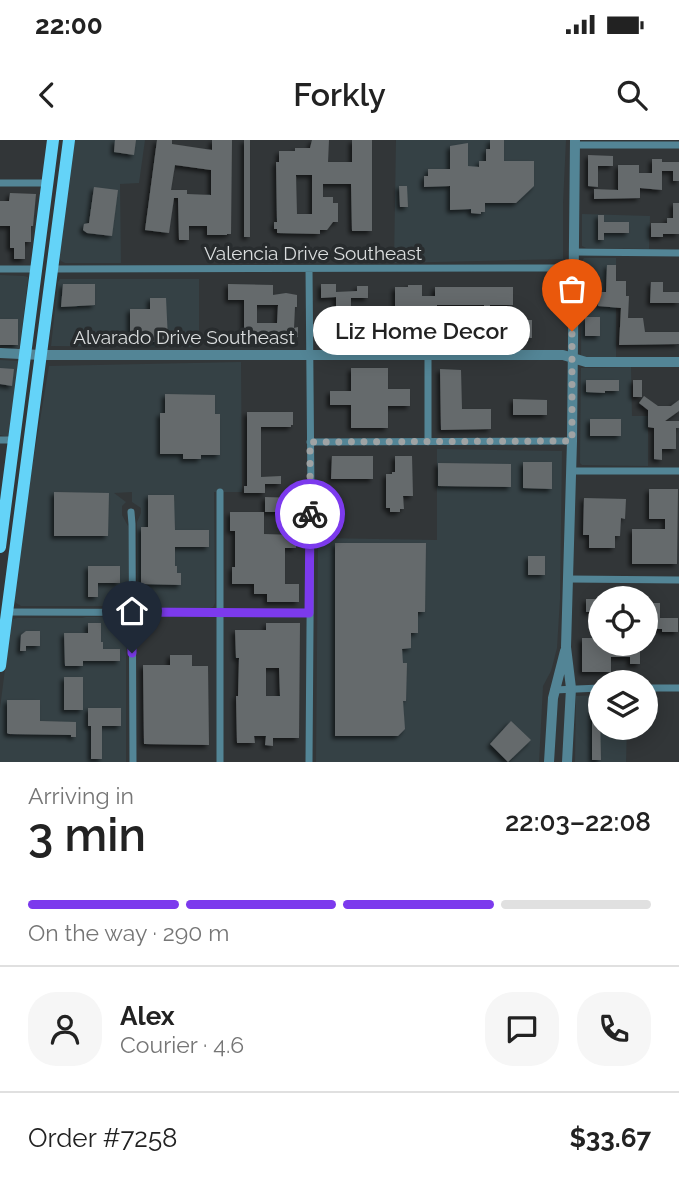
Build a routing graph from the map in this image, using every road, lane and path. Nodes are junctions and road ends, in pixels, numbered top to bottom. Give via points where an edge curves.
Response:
1 (53, 140) edge
2 (69, 140) edge
3 (575, 143) edge
4 (679, 145) edge
5 (0, 183) edge
6 (47, 183) junction
7 (573, 252) junction
8 (679, 253) edge
9 (573, 268) junction
10 (0, 269) edge
11 (36, 269) junction
12 (52, 269) junction
13 (309, 269) junction
14 (0, 353) edge
15 (24, 353) junction
16 (41, 355) junction
17 (310, 355) junction
18 (428, 355) junction
19 (572, 358) junction
20 (679, 362) edge
21 (0, 440) edge
22 (14, 440) junction
23 (572, 441) junction
24 (310, 442) junction
25 (428, 442) junction
26 (571, 471) junction
27 (679, 471) edge
28 (220, 492) dead end
29 (131, 512) dead end
30 (1, 527) edge
31 (0, 547) edge
32 (569, 579) junction
33 (679, 580) edge
34 (7, 612) junction
35 (132, 612) junction
36 (220, 612) junction
37 (309, 613) junction
38 (566, 648) junction
39 (0, 666) edge
40 (572, 688) junction
41 (588, 688) edge
42 (658, 688) edge
43 (679, 688) edge
44 (554, 690) junction
45 (133, 762) edge
46 (220, 762) edge
47 (309, 762) edge
48 (550, 762) edge
49 (567, 762) edge

1 - 6 main road
2 - 12 main road
3 - 4 street
3 - 7 street
5 - 6 street
6 - 11 main road
7 - 8 street
7 - 9 street
9 - 13 street, Valencia Drive Southeast
9 - 19 street
10 - 11 street
11 - 15 main road
12 - 13 street, Valencia Drive Southeast
12 - 16 main road
13 - 17 street
14 - 15 street, Alvarado Drive Southeast
15 - 16 street, Alvarado Drive Southeast
15 - 22 main road
16 - 17 street, Alvarado Drive Southeast
16 - 34 main road
17 - 18 street, Alvarado Drive Southeast
17 - 24 street
18 - 19 street, Alvarado Drive Southeast
18 - 25 street
19 - 20 street, Alvarado Drive Southeast
19 - 23 street
21 - 22 street
22 - 30 main road
23 - 25 street
23 - 26 street
24 - 25 street
24 - 37 street
26 - 27 street
26 - 32 street
28 - 36 street
29 - 35 street
30 - 31 main road
32 - 33 street
32 - 38 street
34 - 35 street
34 - 39 main road
35 - 36 street
35 - 45 street
36 - 37 street
36 - 46 street
37 - 47 street
38 - 40 street
38 - 44 street
40 - 41 street
40 - 44 street
40 - 49 street
42 - 43 street
44 - 48 street

